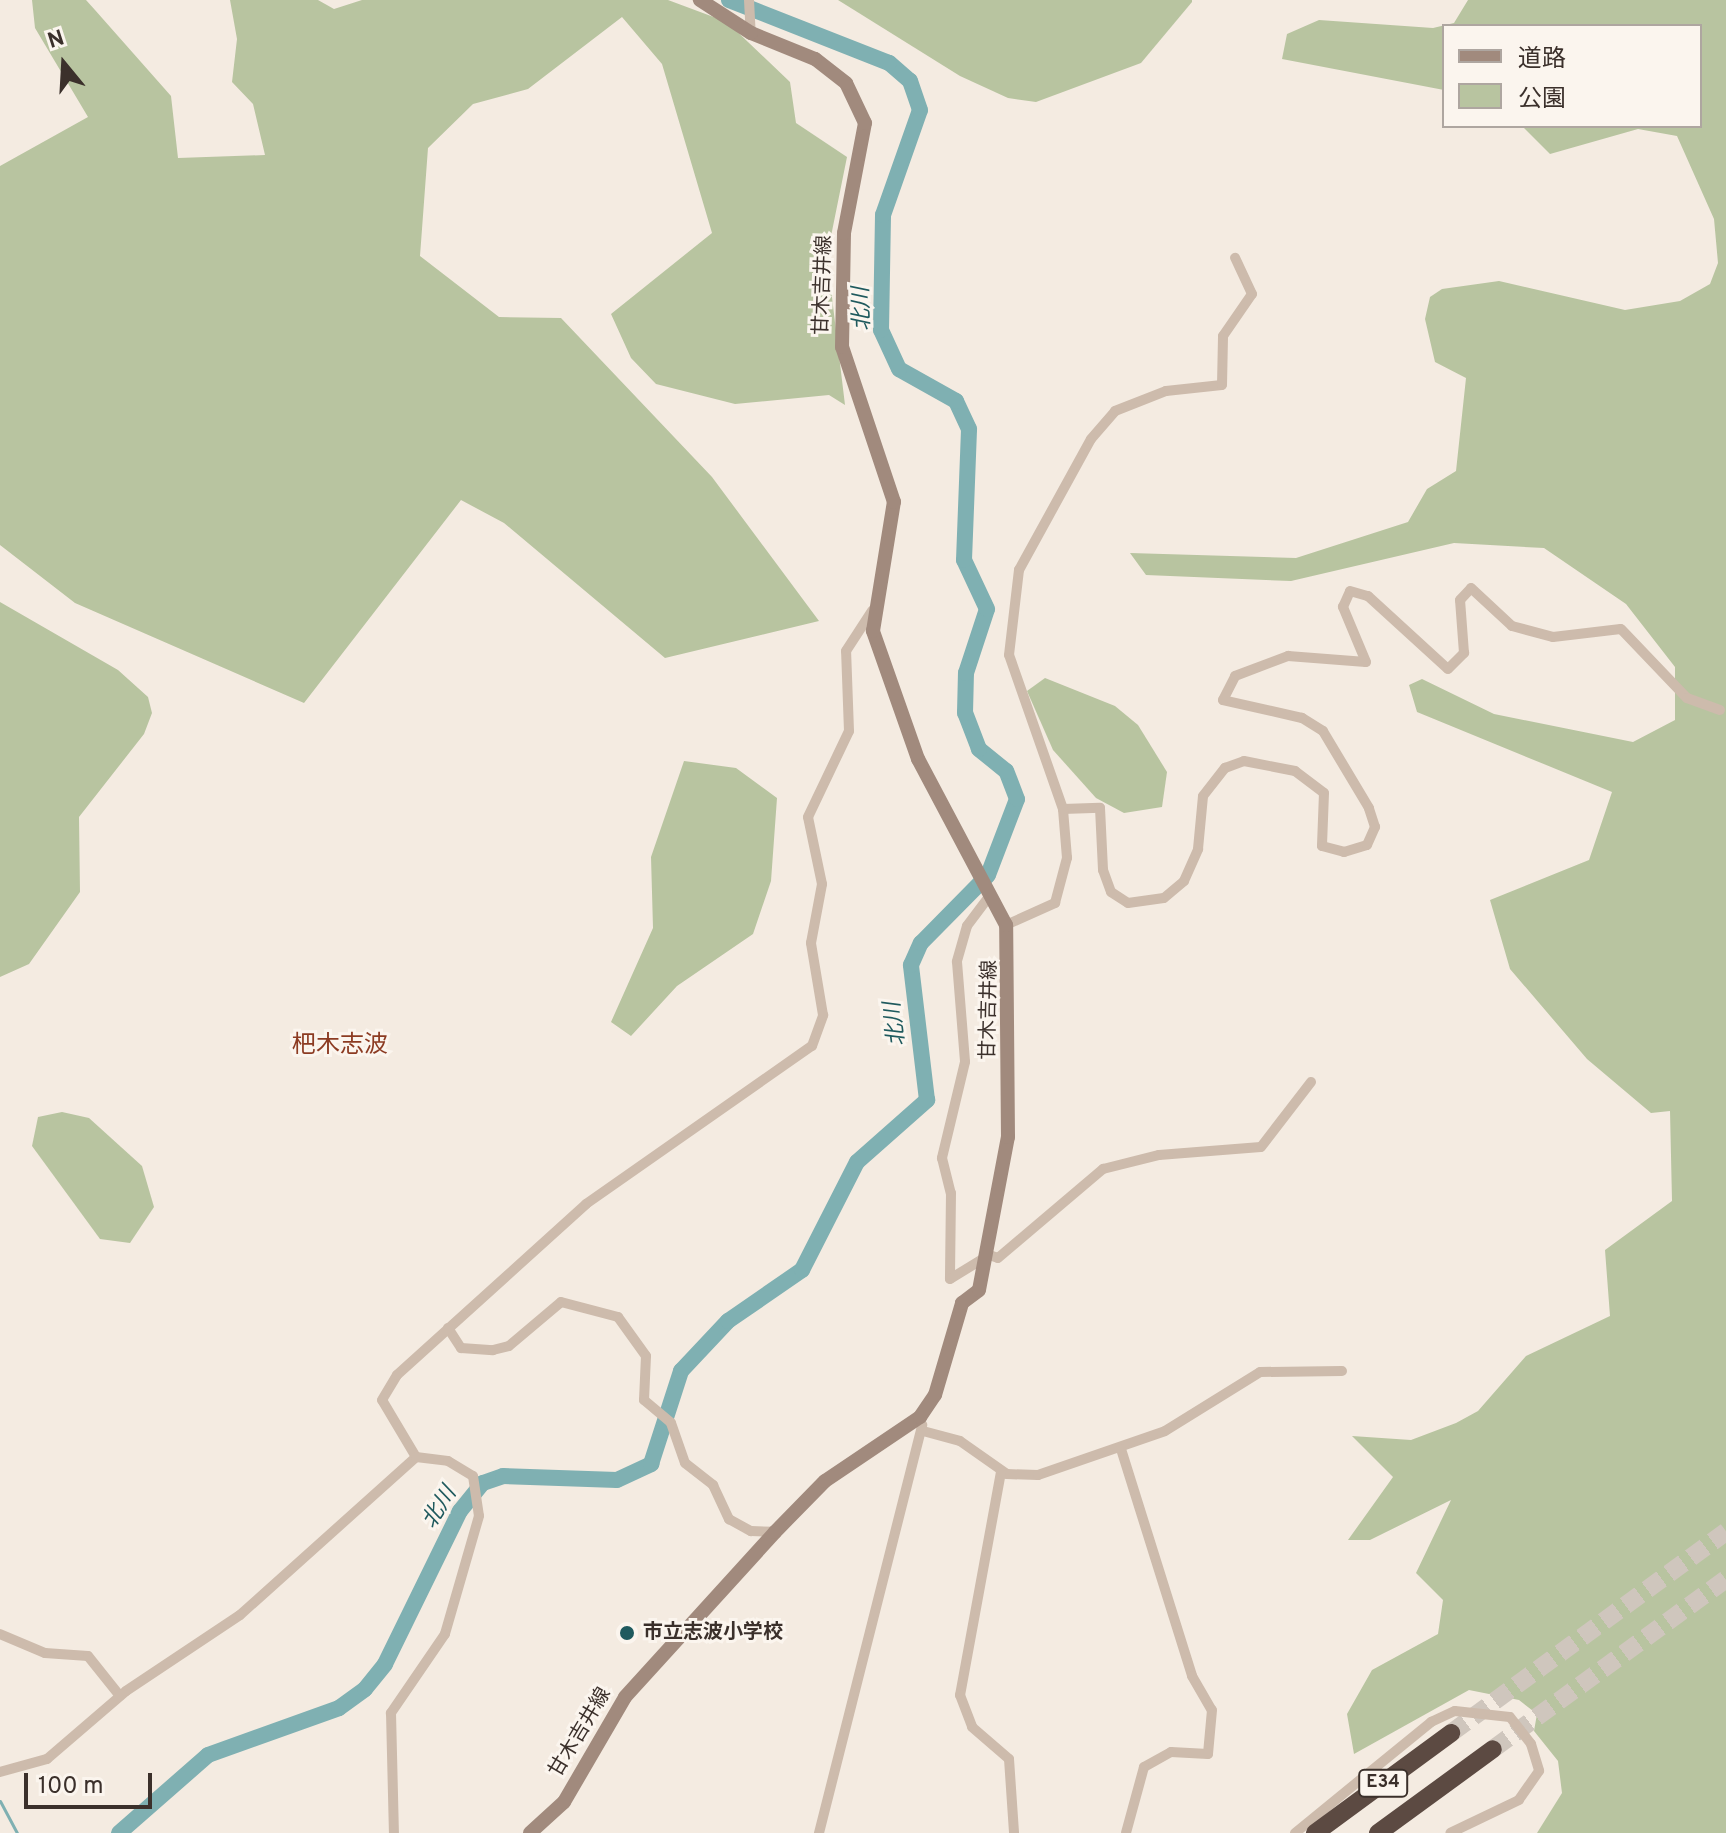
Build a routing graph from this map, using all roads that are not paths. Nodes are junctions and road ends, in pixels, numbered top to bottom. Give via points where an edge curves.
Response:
1 (700, 0) edge
2 (749, 0) edge
3 (751, 33) junction
4 (1235, 258) dead end
5 (872, 611) junction
6 (1720, 710) dead end
7 (1063, 809) junction
8 (991, 894) junction
9 (1006, 925) junction
10 (1311, 1082) dead end
11 (989, 1255) junction
12 (448, 1328) junction
13 (1342, 1371) dead end
14 (921, 1424) junction
15 (1121, 1449) junction
16 (416, 1457) junction
17 (1001, 1472) junction
18 (775, 1532) junction
19 (0, 1634) edge
20 (120, 1696) junction
21 (1451, 1733) tunnel mouth
22 (1493, 1749) tunnel mouth
23 (0, 1772) edge
24 (394, 1833) edge
25 (530, 1833) edge
26 (819, 1833) edge
27 (1014, 1833) edge
28 (1126, 1833) edge
29 (1295, 1833) edge
30 (1315, 1833) edge
31 (1378, 1833) edge
32 (1450, 1833) edge

1 - 3 main road, 甘木吉井線
2 - 3 street
3 - 5 main road, 甘木吉井線 via 815,59 846,83 865,123 844,233 842,347 894,502
4 - 7 street via 1252,294 1223,336 1222,385 1166,391 1115,411 1091,439 1014,584 1009,655
5 - 8 main road, 甘木吉井線 via 918,759
5 - 12 street via 846,651 849,731 808,817 822,884 811,957 823,1015 812,1046 586,1204
6 - 7 street via 1687,698 1621,629 1553,637 1512,626 1471,588 1460,600 1464,653 1448,669 1368,596 1350,591 1343,607 1366,662 1288,656 1235,676 1223,700 1302,718 1323,731 1369,808 1375,827 1367,845 1344,852 1322,846 1324,793 1295,771 1244,761 1225,768 1203,796 1198,849 1184,881 1164,898 1128,903 1111,892 1103,870 1100,808
7 - 9 street via 1067,858 1060,895 1045,910
8 - 9 main road, 甘木吉井線
8 - 11 street via 960,943 965,1062 942,1158 953,1218 947,1276 957,1279
9 - 11 main road, 甘木吉井線 via 1008,1137
10 - 11 street via 1261,1147 1159,1155 1103,1169 998,1258
11 - 14 main road, 甘木吉井線 via 979,1290 962,1303
12 - 16 street via 397,1375 382,1400
12 - 18 street via 461,1348 493,1350 509,1346 561,1302 618,1317 646,1356 644,1400 671,1423 685,1463 713,1485 729,1519 751,1531
13 - 15 street via 1260,1372 1216,1394 1178,1425
14 - 17 street via 960,1441
14 - 18 main road, 甘木吉井線 via 825,1481
14 - 26 street
15 - 17 street via 1038,1475
15 - 28 street via 1159,1552 1192,1676 1212,1710 1208,1754 1171,1752 1144,1767
16 - 20 street via 362,1499 280,1584
16 - 24 street via 465,1467 479,1516 445,1634 391,1713
17 - 27 street via 960,1695 972,1727 1009,1759
18 - 25 main road, 甘木吉井線 via 625,1697 564,1802
19 - 20 street via 45,1653 88,1656
20 - 23 street via 47,1759
21 - 30 highway, E34
22 - 31 highway, E34
29 - 32 street via 1431,1722 1455,1711 1510,1717 1531,1744 1539,1771 1519,1800

